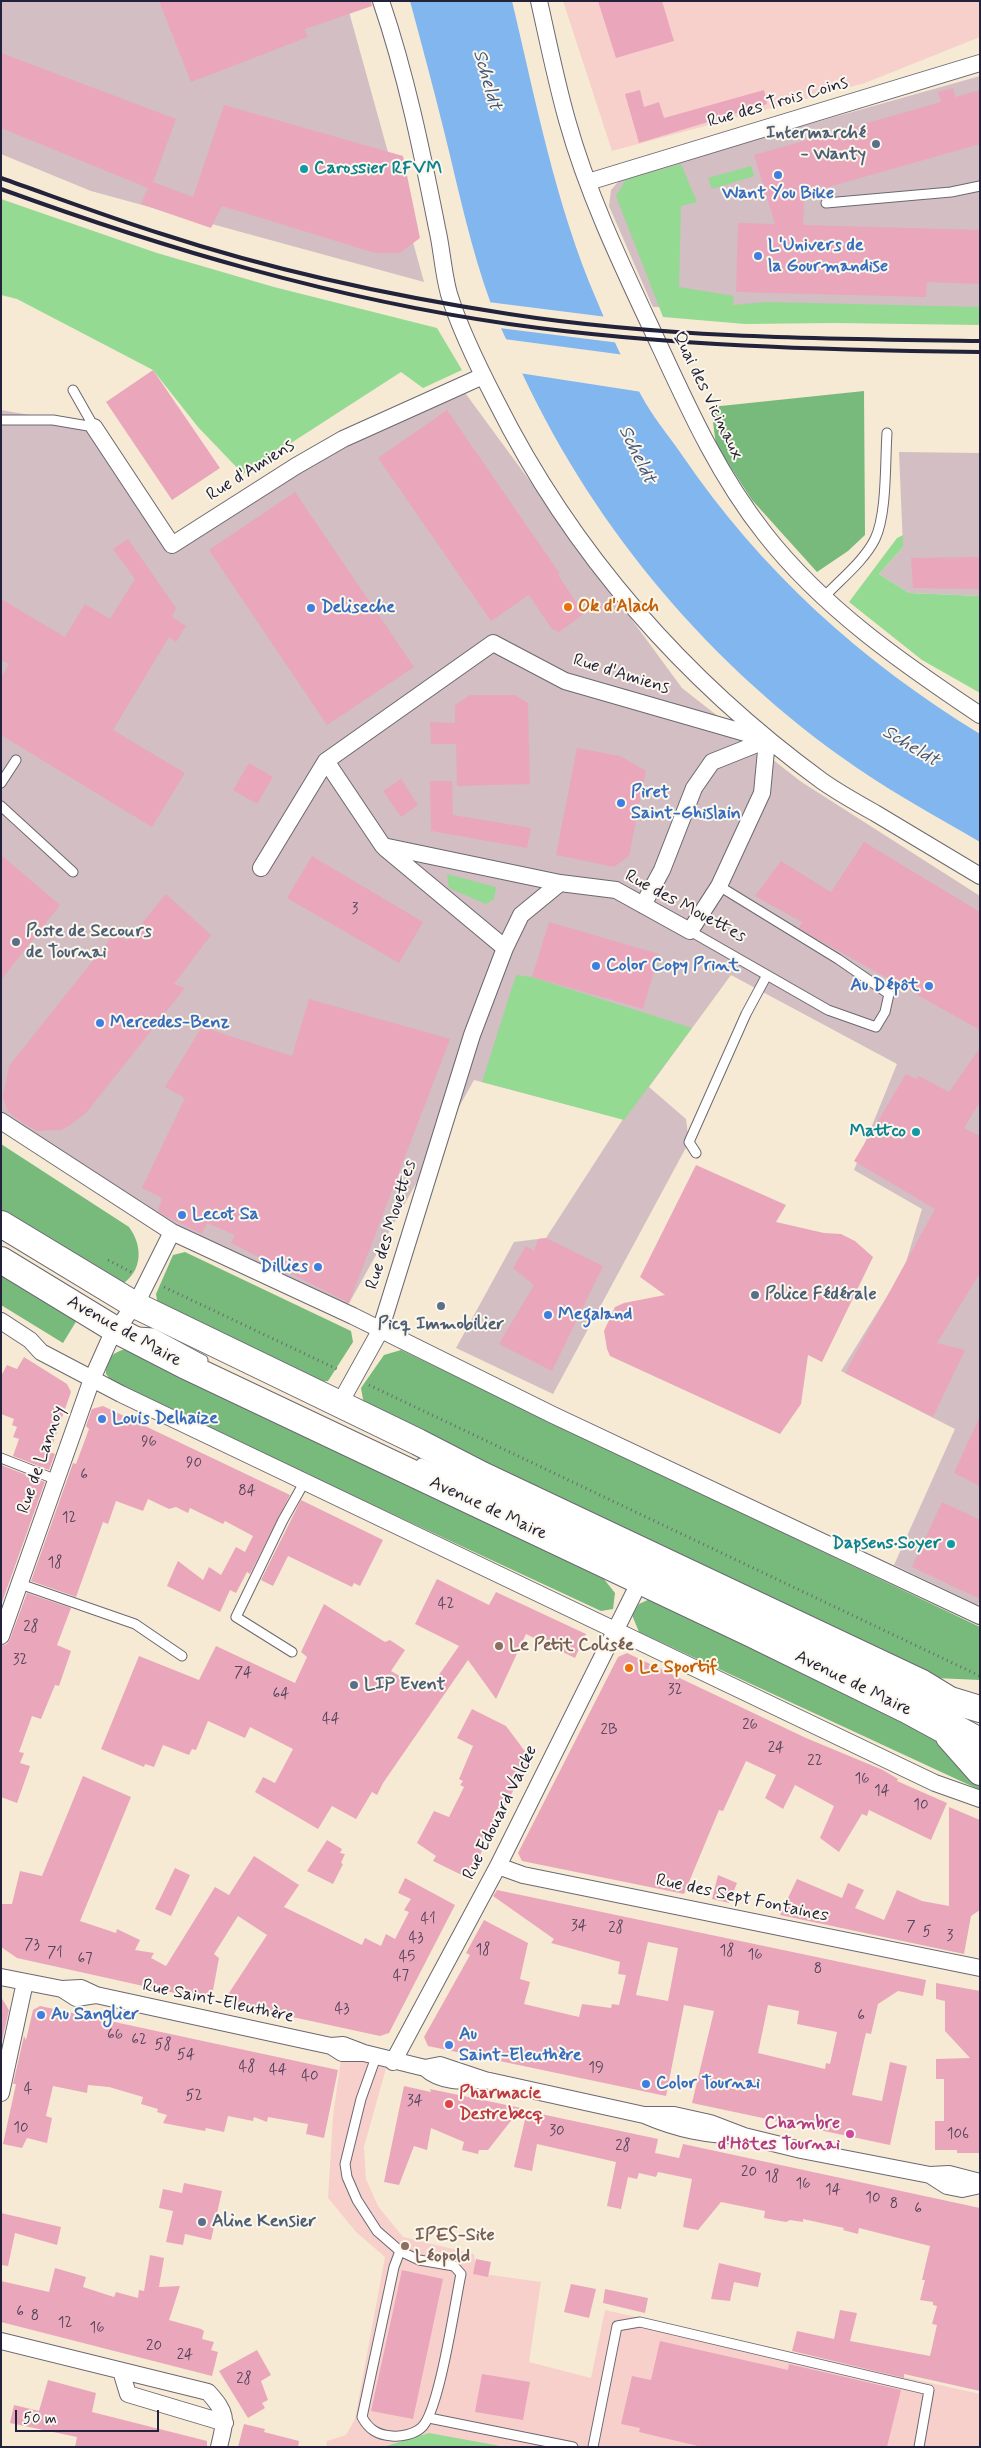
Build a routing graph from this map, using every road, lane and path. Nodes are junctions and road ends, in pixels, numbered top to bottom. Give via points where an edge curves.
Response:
1 (381, 1) edge
2 (539, 1) edge
3 (980, 63) edge
4 (588, 182) junction
5 (980, 186) edge
6 (826, 203) dead end
7 (483, 376) junction
8 (73, 390) dead end
9 (1, 420) edge
10 (94, 427) junction
11 (887, 433) dead end
12 (824, 597) junction
13 (980, 715) edge
14 (767, 740) junction
15 (16, 760) dead end
16 (326, 761) junction
17 (1, 783) edge
18 (1, 806) edge
19 (383, 846) junction
20 (261, 868) dead end
21 (72, 872) dead end
22 (980, 876) edge
23 (560, 883) junction
24 (718, 886) junction
25 (643, 905) junction
26 (690, 931) junction
27 (505, 948) junction
28 (767, 975) junction
29 (1, 1121) edge
30 (696, 1153) dead end
31 (1, 1224) edge
32 (172, 1232) junction
33 (104, 1258) dead end
34 (1, 1260) edge
35 (149, 1280) junction
36 (135, 1305) junction
37 (1, 1321) edge
38 (116, 1330) junction
39 (380, 1331) junction
40 (214, 1366) dead end
41 (355, 1378) junction
42 (92, 1379) junction
43 (340, 1404) junction
44 (1, 1458) edge
45 (411, 1459) dead end
46 (57, 1480) junction
47 (305, 1481) junction
48 (640, 1581) junction
49 (20, 1584) junction
50 (980, 1616) edge
51 (614, 1630) junction
52 (1, 1636) edge
53 (292, 1652) dead end
54 (182, 1656) dead end
55 (980, 1676) edge
56 (922, 1683) junction
57 (980, 1690) edge
58 (980, 1709) edge
59 (942, 1729) junction
60 (980, 1733) edge
61 (980, 1747) edge
62 (980, 1772) edge
63 (980, 1799) edge
64 (498, 1866) junction
65 (980, 1968) edge
66 (1, 1977) edge
67 (25, 1982) junction
68 (370, 2055) junction
69 (393, 2062) junction
70 (1, 2093) edge
71 (980, 2184) edge
72 (400, 2251) junction
73 (1, 2341) edge
74 (122, 2370) junction
75 (429, 2418) junction
76 (224, 2423) junction
77 (219, 2447) edge
78 (573, 2447) edge
79 (593, 2447) edge
80 (919, 2447) edge

1 - 7 street via 395,42 449,294
2 - 4 street, Quai des Vicinaux via 567,121
3 - 4 street, Rue des Trois Coins
4 - 12 street, Quai des Vicinaux via 696,425 728,483 765,535
5 - 6 lane via 951,192
7 - 10 street, Rue d'Amiens via 343,439 172,545
7 - 14 street via 548,496 592,559 686,666
8 - 10 lane
9 - 10 lane via 53,420
11 - 12 lane via 881,521 875,540
12 - 13 street, Quai des Vicinaux via 882,646
14 - 16 street, Rue d'Amiens via 565,680 493,643
14 - 22 street via 826,784
14 - 24 street via 762,793
14 - 25 street via 712,762 694,788 662,870
15 - 17 lane
16 - 19 street
16 - 20 street, Rue d'Amiens
18 - 21 lane
19 - 23 street
19 - 27 street
23 - 25 street, Rue des Mouettes via 616,890
23 - 27 street, Rue des Mouettes via 521,915
24 - 26 street
24 - 28 lane, Rue des Mouettes via 889,994 885,1012 876,1027 828,1010
25 - 26 street, Rue des Mouettes
26 - 28 lane, Rue des Mouettes
27 - 39 street, Rue des Mouettes via 472,1035
28 - 30 lane via 746,1014 690,1142
29 - 32 street
31 - 36 main road, Avenue de Maire
32 - 35 street, Rue de Lannoy
32 - 39 street
33 - 35 path
34 - 38 main road, Avenue de Maire
35 - 36 street, Rue de Lannoy
35 - 41 path
36 - 38 street, Rue de Lannoy
36 - 43 main road, Avenue de Maire
37 - 42 street via 42,1352
38 - 40 lane via 154,1333
38 - 42 street, Rue de Lannoy
38 - 48 main road, Avenue de Maire
39 - 41 street
39 - 50 street
41 - 43 street
41 - 55 path
42 - 46 street, Rue de Lannoy
42 - 47 street
43 - 56 main road, Avenue de Maire via 482,1475
44 - 46 lane
45 - 60 lane via 810,1645 940,1709
46 - 49 street, Rue de Lannoy
47 - 51 street
47 - 53 lane via 236,1617
48 - 51 street, Rue Edouard Valcke
48 - 59 main road, Avenue de Maire
49 - 52 street, Rue de Lannoy
49 - 54 lane via 135,1624
51 - 63 street via 935,1783
51 - 64 street, Rue Edouard Valcke
56 - 57 main road
56 - 58 main road, Avenue de Maire via 950,1700
59 - 61 main road, Avenue de Maire via 966,1737
59 - 62 main road
64 - 65 street, Rue des Sept Fontaines via 523,1875
64 - 69 street, Rue Edouard Valcke
66 - 67 street, Rue Saint-Eleuthère
67 - 68 street, Rue Saint-Eleuthère via 62,1989 81,1988 96,1995 331,2046 342,2053
67 - 70 street
68 - 69 street, Rue Saint-Eleuthère
68 - 72 lane via 345,2164 356,2200 378,2231
69 - 71 street, Rue Saint-Eleuthère via 425,2068 440,2065 485,2080 644,2115 674,2115 710,2123 744,2136 930,2175 949,2174
72 - 75 lane via 419,2260 454,2266 461,2274 437,2394
72 - 75 lane via 362,2417 367,2426 378,2434 394,2436 422,2428
73 - 74 street
74 - 76 street via 128,2394
74 - 76 street via 208,2392 222,2407
75 - 78 lane
76 - 77 street
79 - 80 lane via 617,2326 640,2322 929,2390

